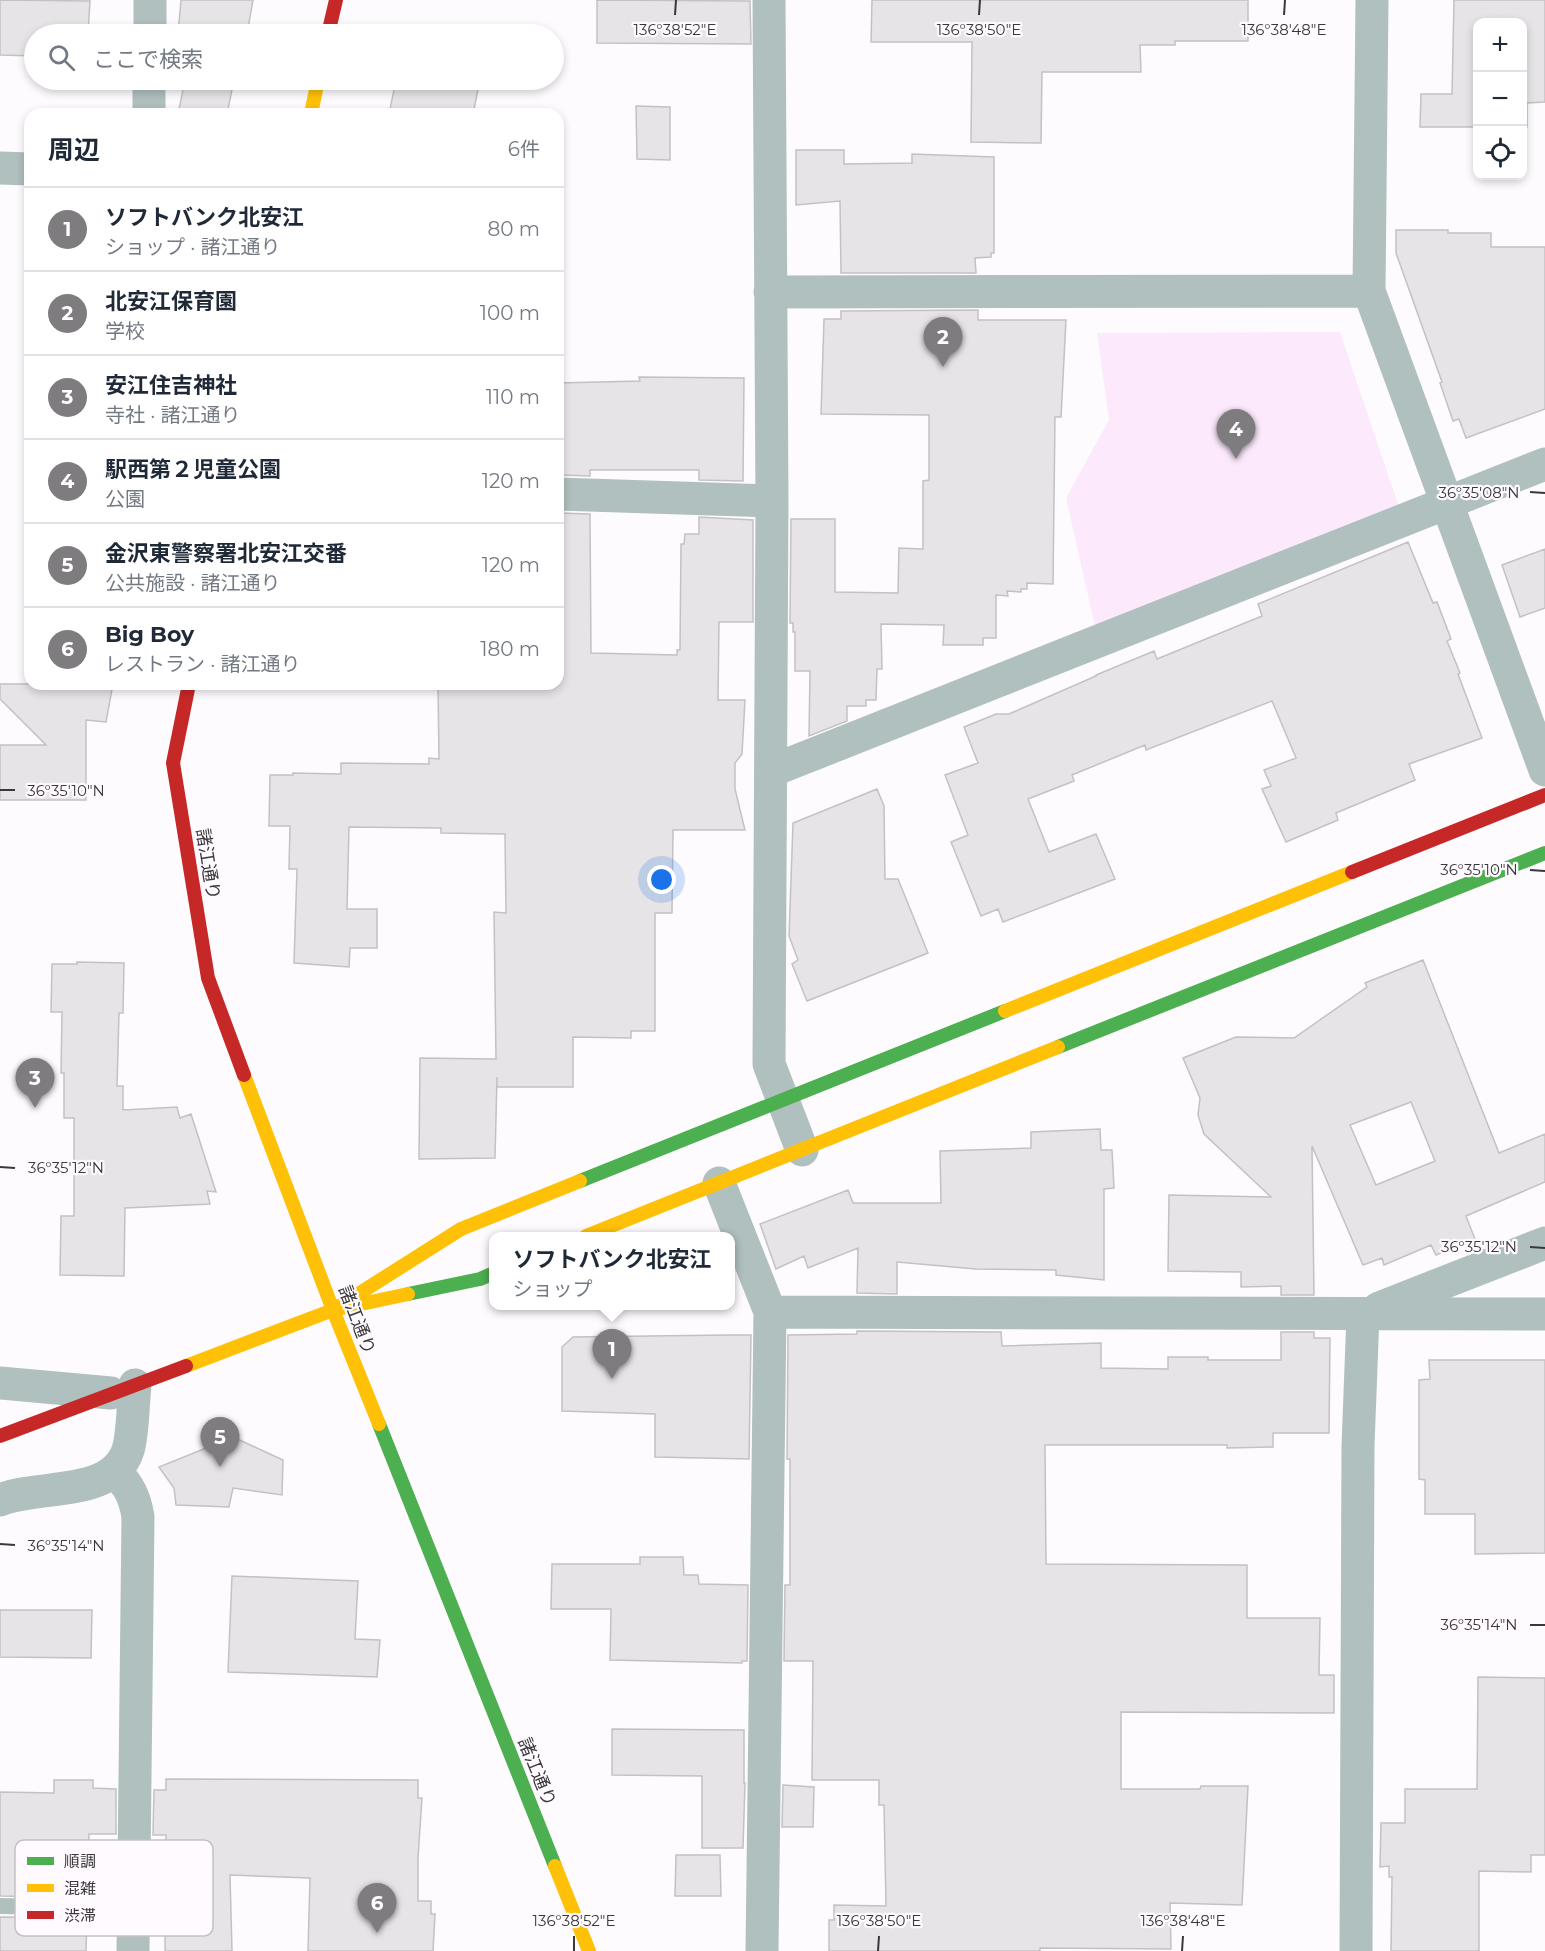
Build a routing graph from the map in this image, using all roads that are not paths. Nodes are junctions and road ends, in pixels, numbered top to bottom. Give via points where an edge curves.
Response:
1 (150, 0) edge
2 (336, 0) edge
3 (770, 0) edge
4 (1372, 0) edge
5 (150, 24) edge
6 (330, 24) edge
7 (149, 90) edge
8 (316, 90) edge
9 (148, 108) edge
10 (311, 108) edge
11 (0, 168) edge
12 (24, 169) edge
13 (1369, 291) junction
14 (771, 292) junction
15 (1545, 464) edge
16 (564, 494) edge
17 (772, 501) junction
18 (1446, 503) junction
19 (188, 690) edge
20 (1545, 770) edge
21 (771, 771) junction
22 (1545, 795) edge
23 (1545, 853) edge
24 (782, 1100) junction
25 (802, 1150) junction
26 (719, 1183) junction
27 (596, 1232) edge
28 (1545, 1243) edge
29 (489, 1275) edge
30 (333, 1310) junction
31 (770, 1312) junction
32 (1363, 1314) junction
33 (1545, 1314) edge
34 (0, 1383) edge
35 (123, 1389) junction
36 (0, 1436) edge
37 (115, 1471) junction
38 (0, 1500) edge
39 (135, 1840) edge
40 (0, 1906) edge
41 (15, 1906) edge
42 (133, 1936) edge
43 (133, 1951) edge
44 (589, 1951) edge
45 (762, 1951) edge
46 (1356, 1951) edge

1 - 5 street
2 - 6 street
3 - 14 street
4 - 13 street
7 - 9 street
8 - 10 street
11 - 12 street
13 - 14 street
13 - 18 street
14 - 17 street
15 - 18 street
16 - 17 street
17 - 21 street
18 - 20 street
18 - 21 street
19 - 30 street, 諸江通り via 173,763 208,978
21 - 24 street via 769,1064
22 - 24 street
23 - 25 street
24 - 25 street
24 - 30 street via 461,1229
25 - 26 street
26 - 27 street
26 - 31 street
28 - 32 street
29 - 30 street
30 - 35 street
30 - 44 street, 諸江通り
31 - 32 street
31 - 45 street
32 - 33 street
32 - 46 street via 1358,1446
34 - 35 street
35 - 36 street
35 - 37 street via 128,1450
37 - 38 street via 92,1483 10,1495
37 - 39 street via 135,1498 138,1517
40 - 41 lane
42 - 43 street

